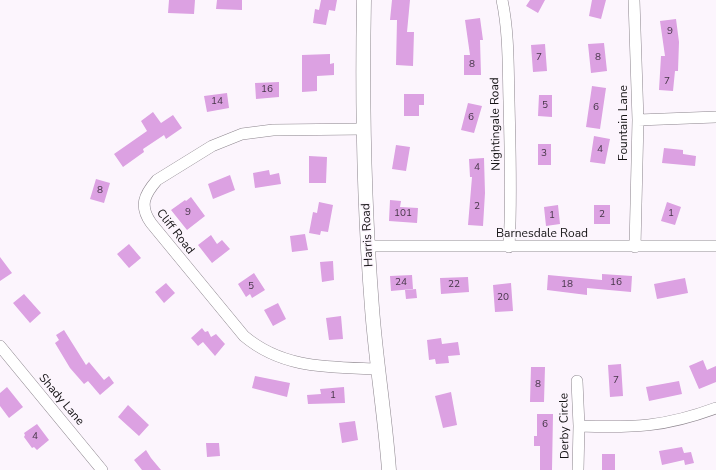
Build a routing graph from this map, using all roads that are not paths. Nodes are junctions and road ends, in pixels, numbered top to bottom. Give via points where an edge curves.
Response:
1 (364, 0) edge
2 (502, 0) edge
3 (634, 0) edge
4 (716, 117) edge
5 (638, 120) junction
6 (364, 129) junction
7 (367, 246) junction
8 (716, 246) edge
9 (509, 247) junction
10 (635, 247) junction
11 (0, 346) edge
12 (378, 368) junction
13 (577, 381) dead end
14 (716, 408) edge
15 (579, 426) junction
16 (102, 470) edge
17 (389, 470) edge
18 (578, 470) edge

1 - 6 street, Harris Road
2 - 9 street, Nightingale Road via 508,54
3 - 5 street, Fountain Lane
4 - 5 street
5 - 10 street, Fountain Lane
6 - 7 street, Harris Road
6 - 12 street, Cliff Road via 273,130 242,134 212,146 157,180 148,192 144,205 145,215 151,223 254,345 276,357 302,364
7 - 9 street, Barnesdale Road
7 - 12 street, Harris Road
8 - 10 street, Barnesdale Road
9 - 10 street, Barnesdale Road
11 - 16 street, Shady Lane
12 - 17 street, Harris Road
13 - 15 street, Derby Circle
14 - 15 street via 658,425 627,428
15 - 18 street, Derby Circle

